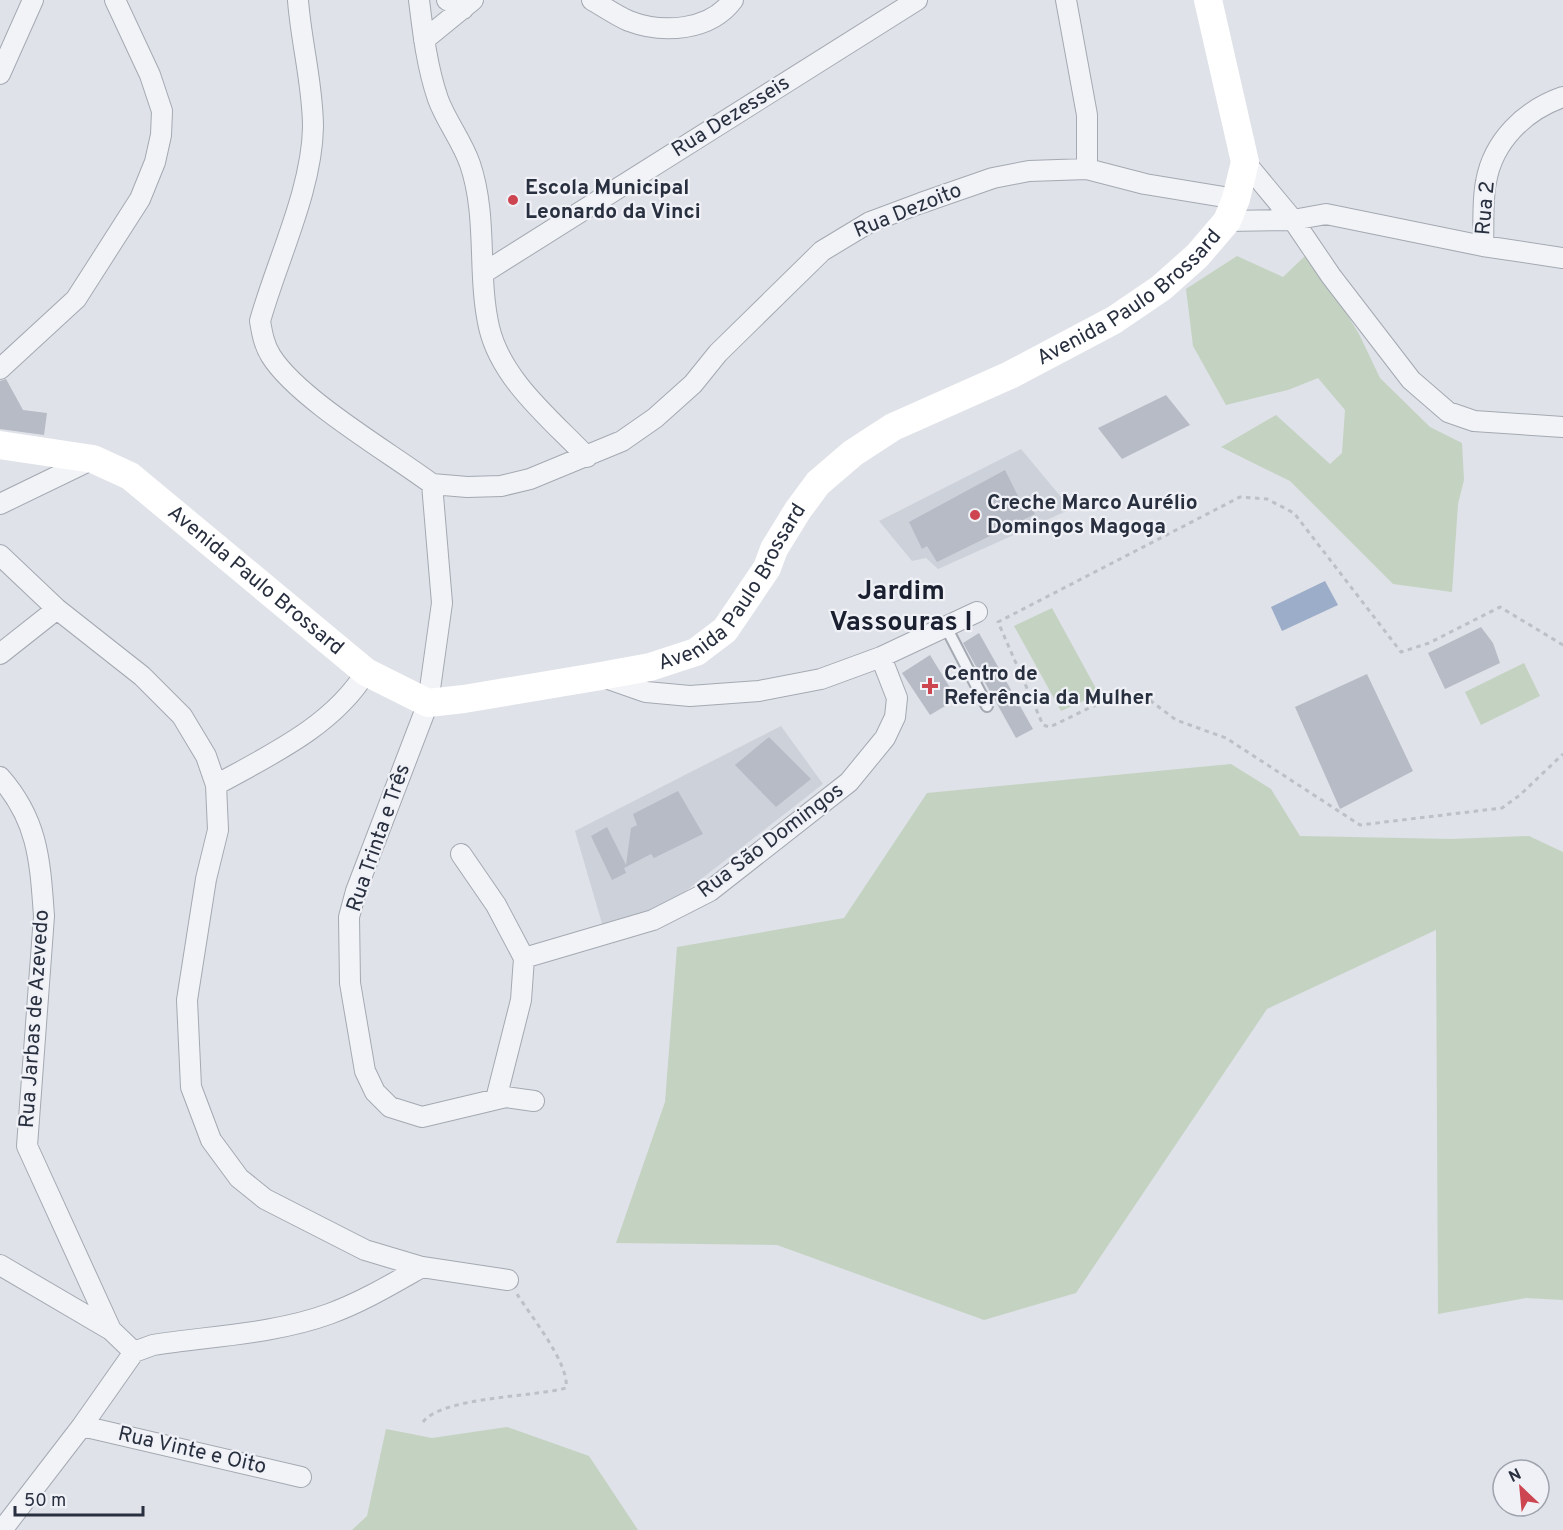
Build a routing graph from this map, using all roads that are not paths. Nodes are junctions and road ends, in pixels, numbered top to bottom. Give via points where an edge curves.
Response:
1 (33, 0) edge
2 (115, 0) edge
3 (298, 0) edge
4 (419, 0) edge
5 (592, 0) edge
6 (733, 0) edge
7 (917, 0) edge
8 (1066, 0) edge
9 (1208, 0) edge
10 (461, 3) edge
11 (886, 8) edge
12 (424, 40) junction
13 (0, 74) edge
14 (1563, 97) edge
15 (1245, 162) junction
16 (1087, 169) junction
17 (1232, 210) junction
18 (1293, 220) junction
19 (1483, 246) junction
20 (1563, 258) edge
21 (485, 272) junction
22 (0, 369) edge
23 (1563, 427) edge
24 (0, 445) edge
25 (587, 457) junction
26 (93, 459) junction
27 (432, 484) junction
28 (0, 504) edge
29 (0, 555) edge
30 (57, 609) junction
31 (977, 612) dead end
32 (945, 627) junction
33 (0, 654) edge
34 (881, 657) junction
35 (366, 672) junction
36 (601, 676) junction
37 (428, 703) junction
38 (987, 706) dead end
39 (0, 777) edge
40 (216, 785) junction
41 (461, 854) dead end
42 (524, 958) junction
43 (496, 1099) junction
44 (534, 1101) dead end
45 (0, 1265) edge
46 (422, 1267) junction
47 (508, 1280) road end
48 (111, 1330) junction
49 (134, 1352) junction
50 (82, 1426) junction
51 (301, 1477) dead end
52 (2, 1530) edge

1 - 13 street
2 - 22 street via 162,111 155,162 140,199 76,299
3 - 27 street via 311,105 310,156 260,321 262,338 284,374 334,415
4 - 12 street
5 - 6 street via 630,21 673,29 697,26
7 - 11 street, Rua Dezesseis
8 - 16 street via 1087,115
9 - 15 main road, Avenida Paulo Brossard
10 - 12 street
11 - 21 street, Rua Dezesseis
12 - 21 street via 438,99 470,164 478,198
14 - 19 street, Rua 2 via 1538,107 1509,132 1494,157 1486,182
15 - 17 main road, Avenida Paulo Brossard
15 - 18 street
16 - 17 street, Rua Dezoito
16 - 25 street, Rua Dezoito via 1029,171 993,178 870,222 822,250 655,418 622,441
17 - 18 street, Rua Dezoito
17 - 36 main road, Avenida Paulo Brossard via 1197,256 1161,288 1114,320 1010,375 892,427 854,453 818,483 725,630 696,652 650,667
18 - 19 street, Rua Dezoito via 1326,214
18 - 23 street via 1411,380 1448,412 1474,421
19 - 20 street, Rua Dezoito
21 - 25 street via 489,329 507,369
24 - 26 main road, Avenida Paulo Brossard
25 - 27 street, Rua Dezoito via 501,486
26 - 28 street
26 - 35 main road, Avenida Paulo Brossard via 130,476
27 - 37 street, Rua Trinta e Três via 442,603
29 - 30 street
30 - 33 street
30 - 40 street via 142,676 182,716 206,756
31 - 32 street
32 - 34 street
32 - 38 lane
34 - 36 street via 821,679 759,691 701,695 646,692
34 - 42 street, Rua São Domingos via 897,698 895,717 885,738 849,782 710,891 653,920
35 - 37 main road, Avenida Paulo Brossard
35 - 40 street via 353,692 320,722
36 - 37 main road, Avenida Paulo Brossard
37 - 43 street, Rua Trinta e Três via 349,917 350,983 364,1071 375,1092 390,1107 422,1117
39 - 48 street, Rua Jarbas de Azevedo via 35,834 44,916 27,1146
40 - 46 street via 218,830 206,879 187,1000 191,1087 211,1140 239,1179 266,1199 364,1250
41 - 42 street via 496,905
42 - 43 street via 521,1000
43 - 44 street, Rua Trinta e Três
45 - 48 street
46 - 47 street
46 - 49 street via 327,1315 153,1345
48 - 49 street, Rua Jarbas de Azevedo
49 - 50 street
50 - 51 street, Rua Vinte e Oito
50 - 52 street

